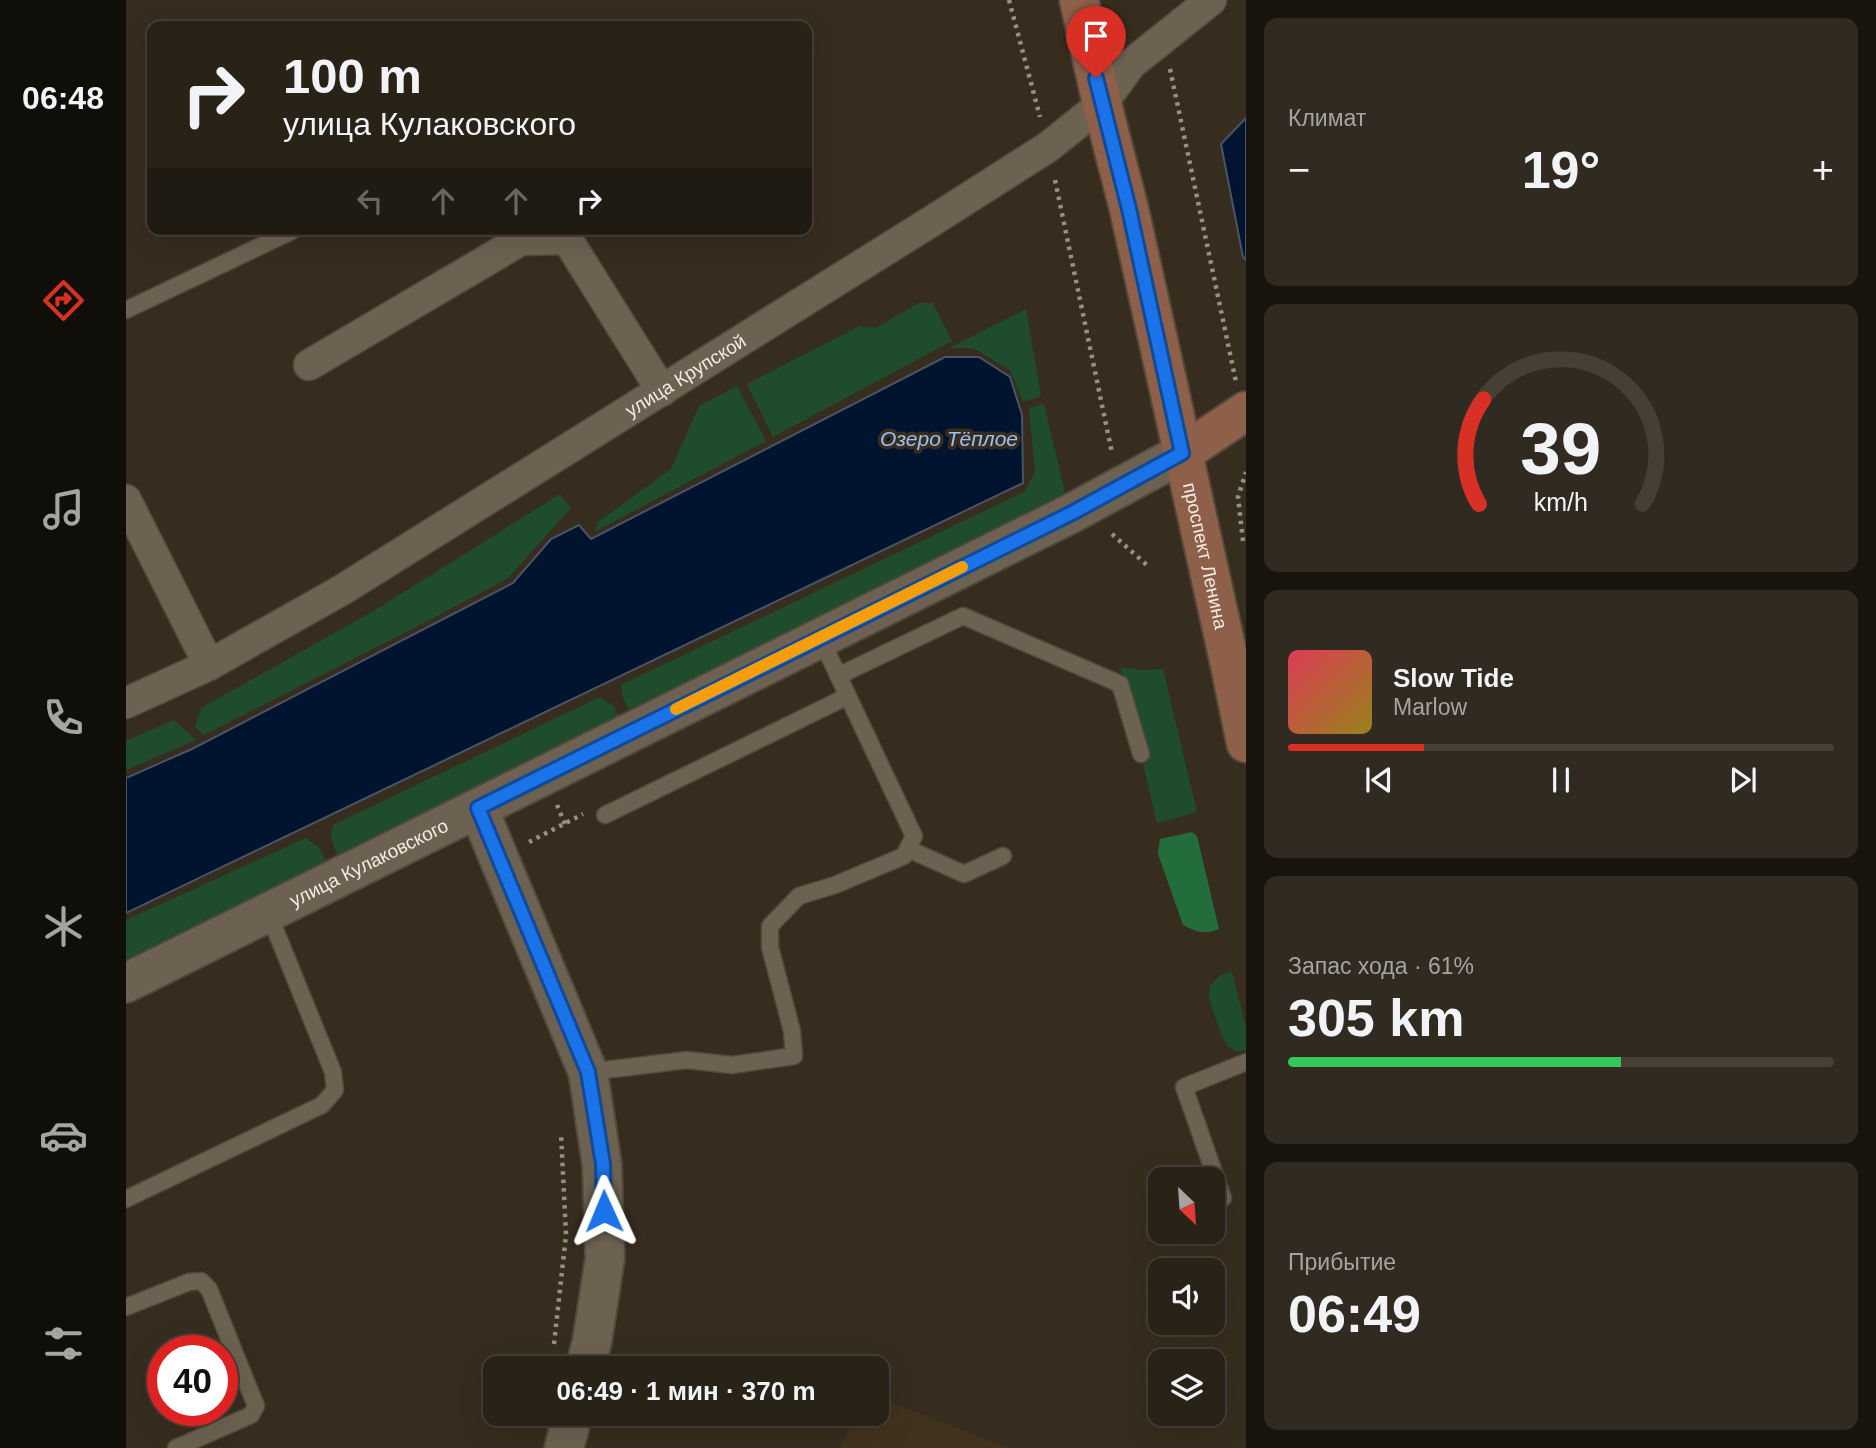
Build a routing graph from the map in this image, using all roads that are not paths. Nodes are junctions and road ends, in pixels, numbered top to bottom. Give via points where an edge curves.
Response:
1 (1079, 0) edge
2 (1211, 0) edge
3 (1102, 104) junction
4 (284, 235) edge
5 (126, 310) edge
6 (309, 365) dead end
7 (662, 391) junction
8 (1242, 399) edge
9 (1182, 453) junction
10 (126, 500) edge
11 (820, 637) junction
12 (209, 665) junction
13 (838, 676) junction
14 (848, 696) junction
15 (126, 703) edge
16 (1245, 738) edge
17 (1141, 754) dead end
18 (478, 808) junction
19 (606, 815) road end
20 (908, 849) junction
21 (1003, 856) dead end
22 (268, 912) junction
23 (126, 983) edge
24 (1246, 1062) edge
25 (588, 1072) junction
26 (1212, 1167) edge
27 (126, 1199) edge
28 (126, 1307) edge
29 (576, 1356) edge
30 (570, 1426) edge
31 (176, 1448) edge
32 (564, 1448) edge

1 - 3 main road, проспект Ленина
2 - 3 street, улица Крупской via 1131,64
3 - 7 street, улица Крупской via 1048,147
3 - 9 main road, проспект Ленина
4 - 5 lane
6 - 7 street via 521,240 567,239
7 - 12 street, улица Крупской via 342,590
8 - 9 main road, улица Кулаковского
9 - 11 street, улица Кулаковского via 1072,513
9 - 16 main road, проспект Ленина
10 - 12 street
11 - 13 lane
11 - 18 street, улица Кулаковского
12 - 15 street, улица Крупской
13 - 14 lane
13 - 17 lane via 963,616 1120,684
14 - 19 lane
14 - 20 lane via 914,836
18 - 22 street, улица Кулаковского
18 - 25 street
20 - 21 lane via 964,874
20 - 25 lane via 904,856 799,896 770,926 770,947 794,1056 732,1065 687,1060
22 - 23 street, улица Кулаковского
22 - 27 lane via 333,1072 335,1090 322,1105
24 - 26 lane via 1184,1087
25 - 29 street via 603,1164 605,1258 592,1342
28 - 31 lane via 201,1281 209,1289 256,1406 250,1415
30 - 32 street

